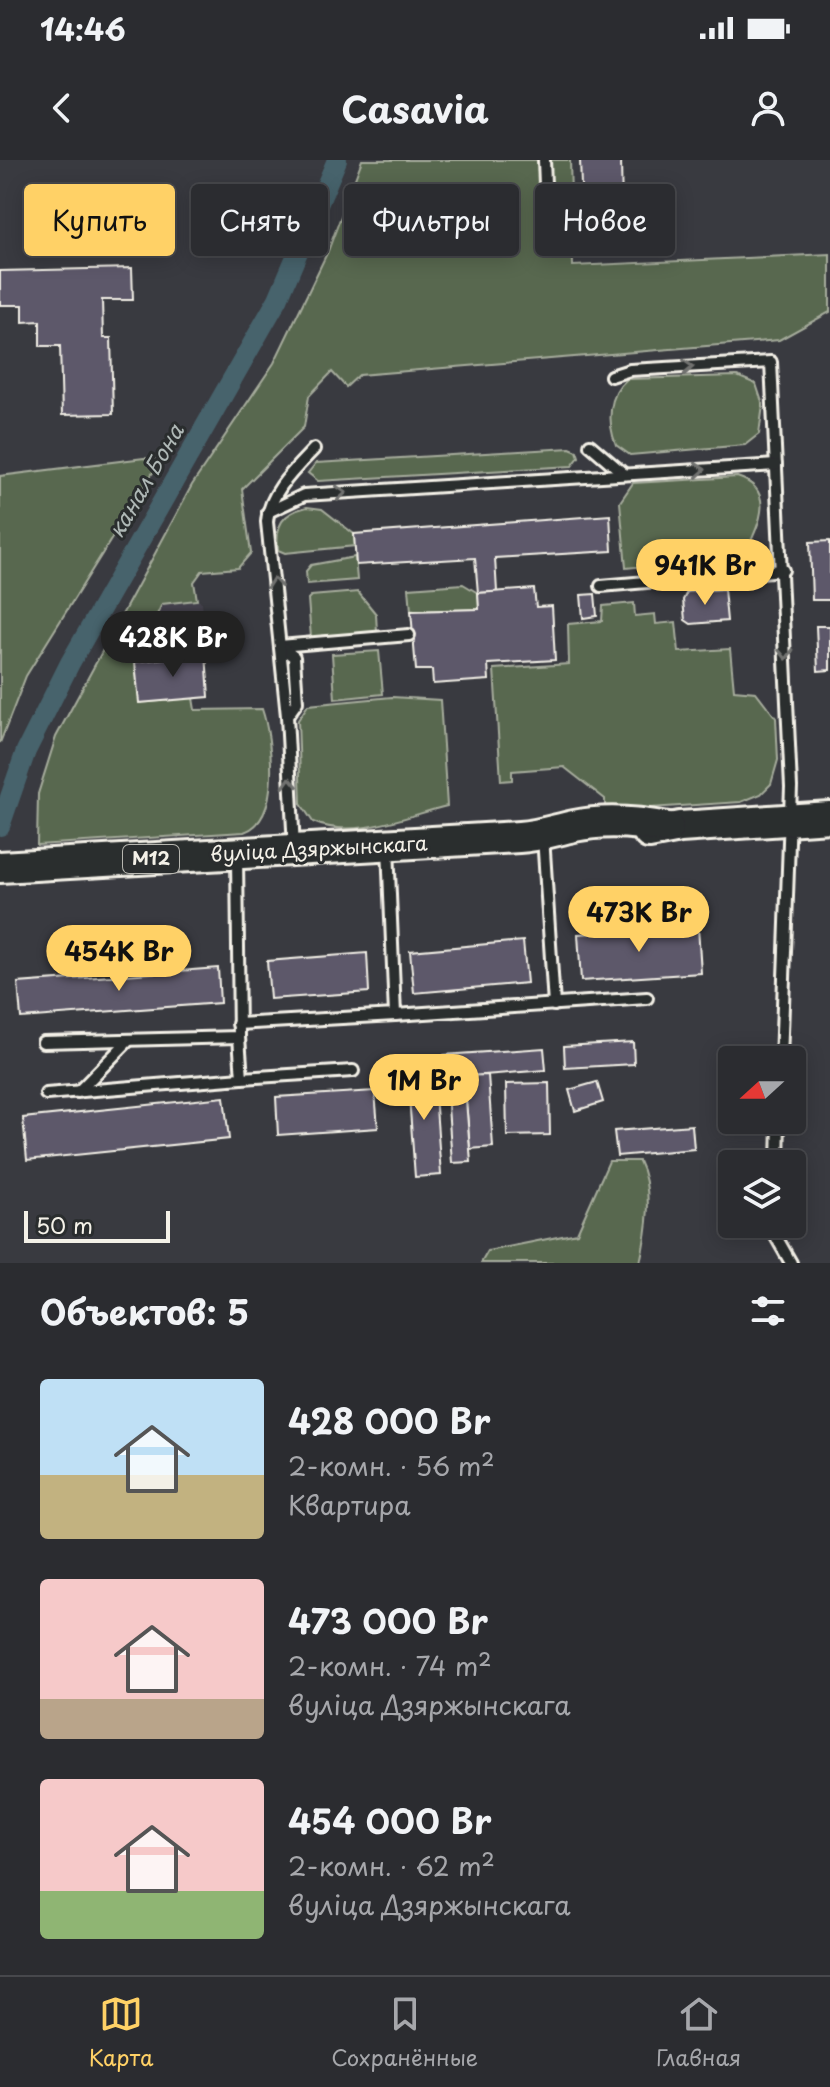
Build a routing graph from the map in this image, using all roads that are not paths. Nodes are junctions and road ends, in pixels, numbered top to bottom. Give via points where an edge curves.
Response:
1 (544, 160) edge
2 (545, 184) dead end
3 (611, 376) dead end
4 (590, 445) dead end
5 (314, 449) dead end
6 (776, 465) junction
7 (624, 474) junction
8 (268, 512) junction
9 (783, 570) junction
10 (601, 586) dead end
11 (409, 635) dead end
12 (280, 646) junction
13 (830, 817) edge
14 (791, 819) junction
15 (543, 835) junction
16 (388, 845) junction
17 (294, 850) junction
18 (237, 854) junction
19 (4, 867) edge
20 (647, 998) dead end
21 (554, 1005) junction
22 (395, 1015) junction
23 (238, 1024) junction
24 (239, 1037) junction
25 (129, 1040) junction
26 (43, 1042) dead end
27 (782, 1046) edge
28 (353, 1071) dead end
29 (242, 1078) junction
30 (78, 1092) junction
31 (46, 1094) dead end
32 (777, 1238) edge
33 (791, 1263) edge

1 - 2 lane
3 -> 6 lane via 630,370 771,362
4 - 7 lane
5 - 8 lane via 282,486
7 -> 6 lane
6 - 9 lane
8 -> 7 lane via 304,495
12 -> 8 lane
9 - 10 lane
9 -> 14 lane
11 - 12 lane
17 -> 12 lane
13 - 14 main road, М12
14 - 15 main road, М12 via 668,828 633,838 578,841
14 - 27 lane
15 - 16 main road, вуліца Дзяржынскага / М12
15 - 21 lane
16 - 17 main road, вуліца Дзяржынскага / М12
16 - 22 lane
17 - 18 main road, вуліца Дзяржынскага / М12
18 - 19 main road, вуліца Дзяржынскага / М12
18 - 23 lane
20 - 21 lane
21 - 22 lane
22 - 23 lane
23 - 24 lane
24 - 25 lane
24 - 29 lane
25 - 26 lane
25 - 30 lane
28 - 29 lane
29 - 30 lane
30 - 31 lane
32 - 33 lane

